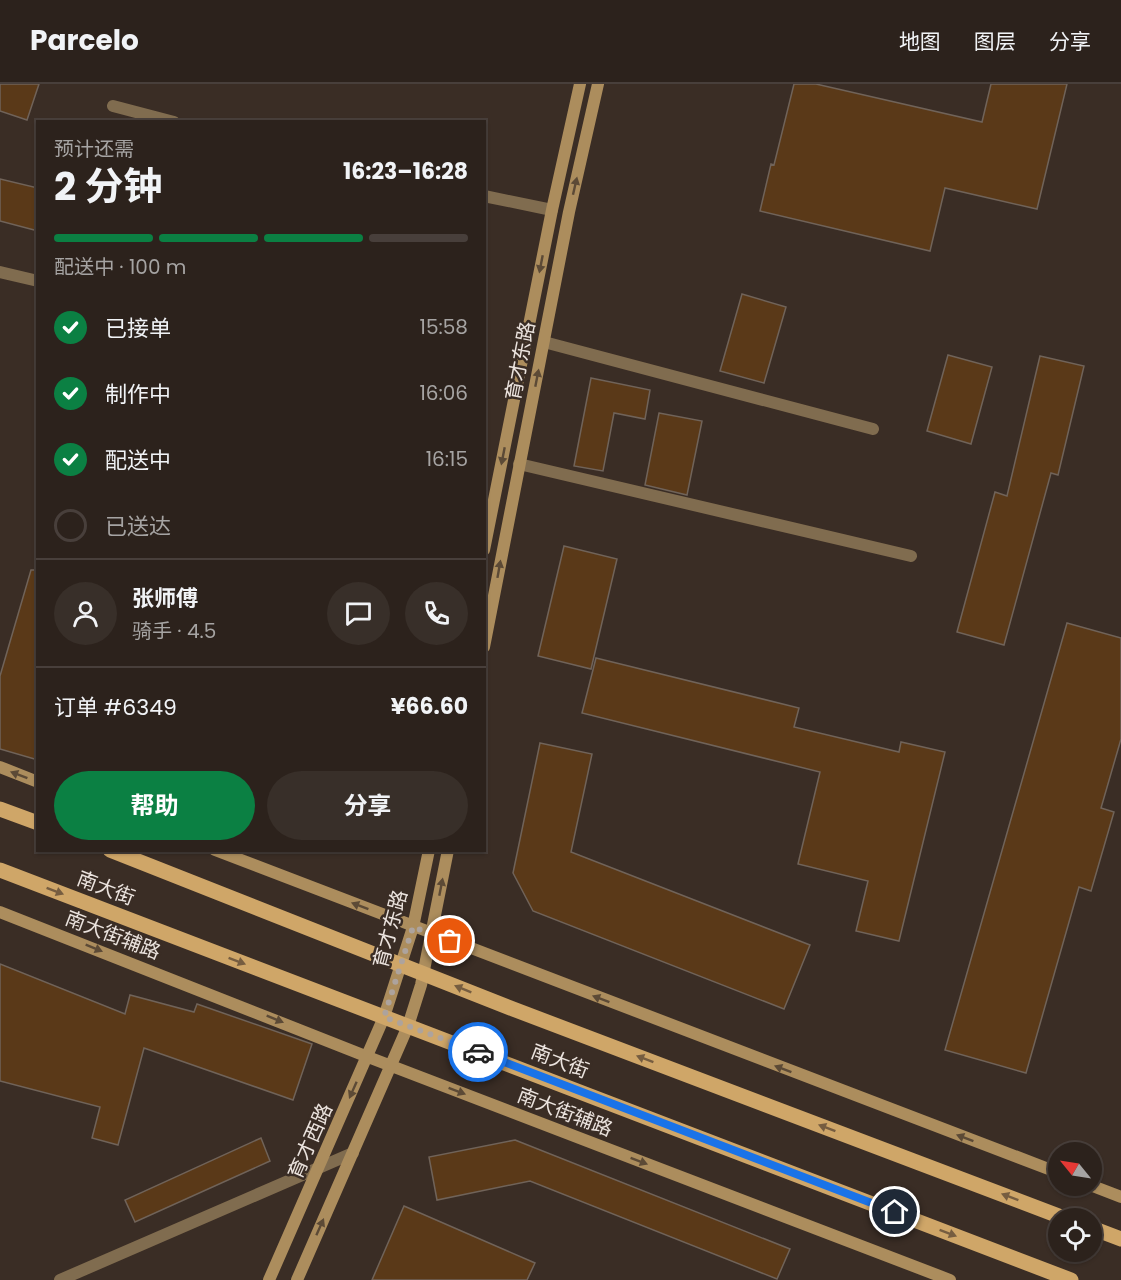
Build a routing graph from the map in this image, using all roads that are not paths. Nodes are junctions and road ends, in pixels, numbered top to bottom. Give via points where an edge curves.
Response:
1 (580, 84) edge
2 (598, 84) edge
3 (113, 106) dead end
4 (166, 120) edge
5 (486, 196) edge
6 (552, 210) junction
7 (0, 272) edge
8 (36, 280) edge
9 (544, 342) junction
10 (873, 429) dead end
11 (519, 464) junction
12 (486, 540) edge
13 (911, 556) dead end
14 (486, 637) edge
15 (0, 767) edge
16 (36, 781) edge
17 (0, 809) edge
18 (36, 823) edge
19 (115, 852) edge
20 (220, 852) edge
21 (429, 852) edge
22 (448, 852) edge
23 (0, 870) edge
24 (0, 912) edge
25 (413, 927) junction
26 (432, 934) junction
27 (402, 965) junction
28 (423, 973) junction
29 (384, 1017) junction
30 (408, 1026) junction
31 (368, 1057) junction
32 (392, 1066) junction
33 (353, 1153) junction
34 (319, 1169) junction
35 (1048, 1169) edge
36 (1102, 1190) edge
37 (1121, 1197) edge
38 (1048, 1212) edge
39 (1102, 1232) edge
40 (1121, 1239) edge
41 (60, 1280) edge
42 (269, 1280) edge
43 (297, 1280) edge
44 (950, 1280) edge
45 (1071, 1280) edge

1 - 6 street, 育才东路
9 -> 2 street, 育才东路
3 - 4 street
5 - 6 street
6 -> 12 street, 育才东路
7 - 8 street
9 - 10 street
11 -> 9 street, 育才东路
11 - 13 street
14 -> 11 street, 育才东路
16 -> 15 street
17 - 18 main road
19 - 27 main road, 南大街
25 -> 20 street
21 - 25 street, 育才东路
26 -> 22 street, 育才东路
23 -> 29 main road, 南大街
24 -> 31 street, 南大街辅路
25 - 26 street
25 - 27 street, 育才东路
26 - 28 street, 育才东路
35 -> 26 street
27 - 28 main road, 南大街
27 - 29 street, 育才东路
28 - 30 street, 育才东路
38 -> 28 main road, 南大街
29 - 30 main road, 南大街
29 - 31 street, 育才西路
30 - 32 street
30 -> 45 main road, 南大街
31 - 32 street, 南大街辅路
31 -> 34 street, 育才西路
32 - 33 street
32 -> 44 street, 南大街辅路
33 - 34 street
43 -> 33 street
34 - 41 street
34 - 42 street, 育才西路
36 - 37 street
39 - 40 main road

